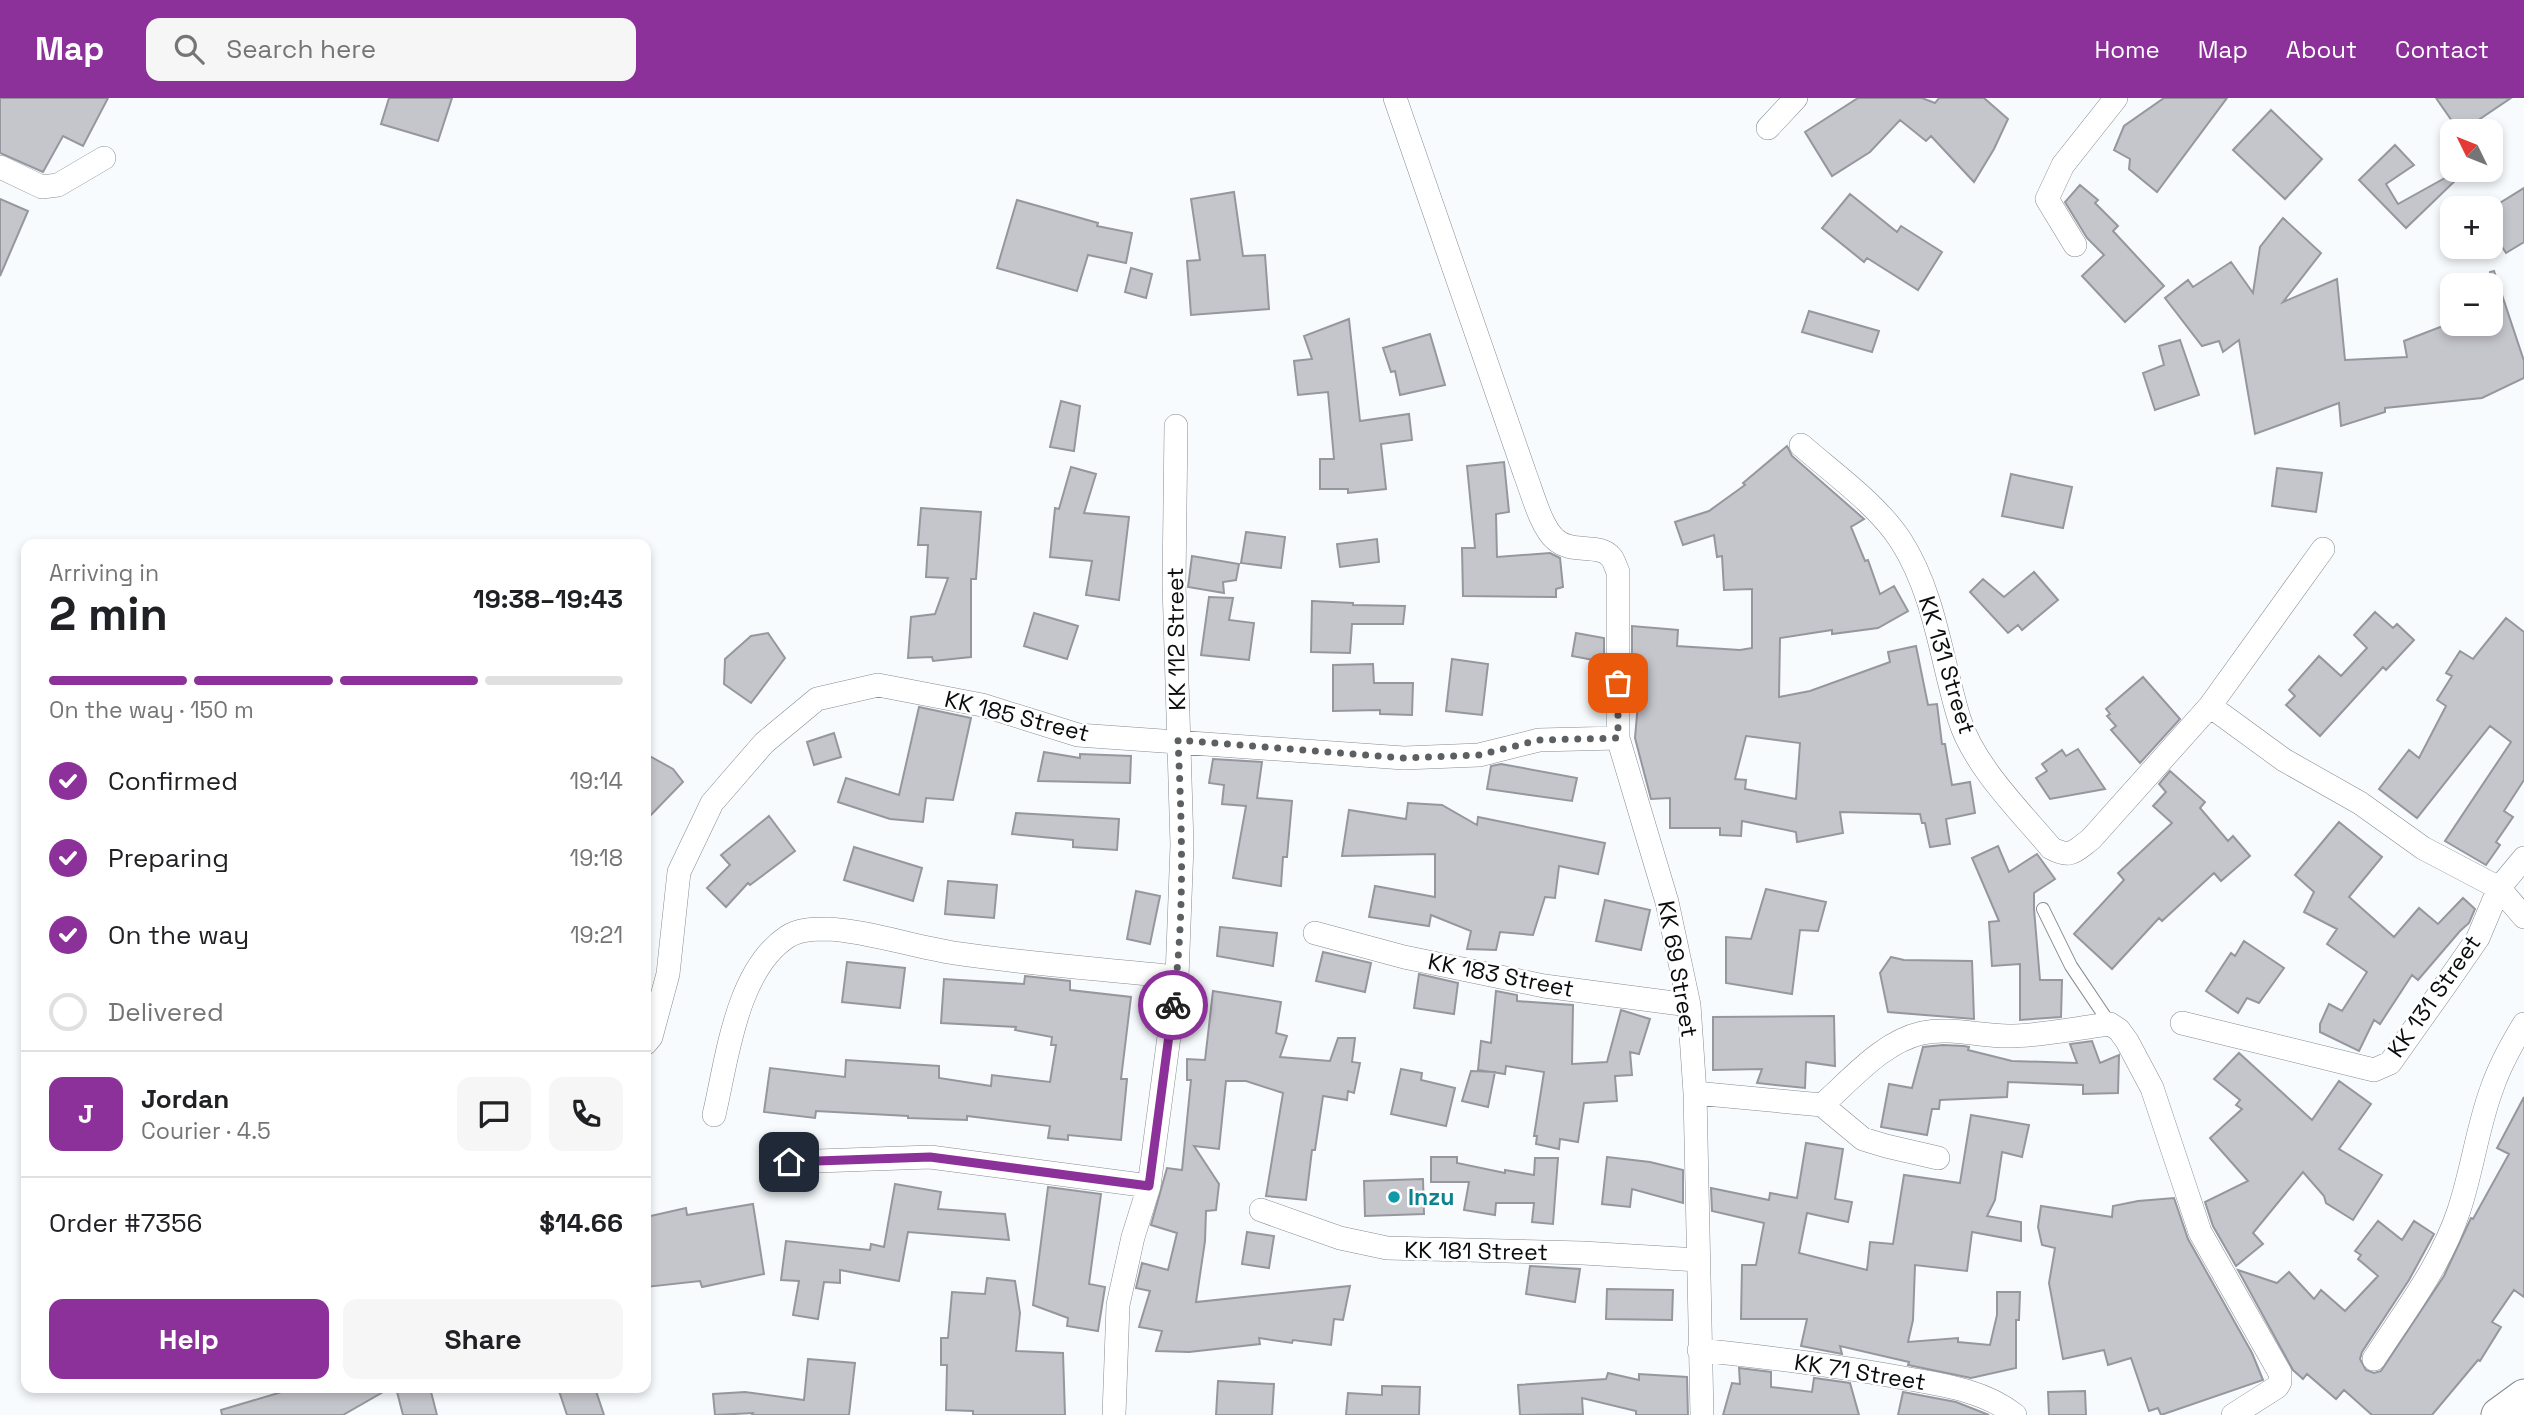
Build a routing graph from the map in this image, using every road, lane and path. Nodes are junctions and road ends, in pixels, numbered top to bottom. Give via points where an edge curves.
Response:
1 (1395, 98) edge
2 (1796, 98) edge
3 (2116, 98) edge
4 (1768, 128) dead end
5 (104, 158) dead end
6 (0, 167) edge
7 (2075, 245) dead end
8 (1176, 426) dead end
9 (1801, 445) dead end
10 (2323, 549) dead end
11 (2210, 706) junction
12 (1618, 738) junction
13 (1178, 740) junction
14 (2524, 858) edge
15 (2499, 888) junction
16 (2043, 909) dead end
17 (2524, 917) edge
18 (1315, 933) dead end
19 (1177, 977) junction
20 (1689, 1005) junction
21 (2182, 1023) dead end
22 (2109, 1024) junction
23 (2524, 1024) edge
24 (651, 1037) edge
25 (1695, 1093) junction
26 (1822, 1105) junction
27 (714, 1115) dead end
28 (1938, 1158) dead end
29 (789, 1162) dead end
30 (1149, 1186) junction
31 (1261, 1210) dead end
32 (1698, 1260) junction
33 (1699, 1350) junction
34 (2374, 1359) dead end
35 (2524, 1396) edge
36 (1114, 1415) edge
37 (1702, 1415) edge
38 (2015, 1415) edge
39 (2233, 1415) edge
40 (2498, 1415) edge

1 - 12 street, KK 69 Street via 1544,521 1553,538 1570,549 1599,549 1611,556 1618,572
2 - 4 street
3 - 7 street via 2063,165 2047,199
5 - 6 street via 58,185 42,187
8 - 13 street, KK 112 Street
9 - 11 street, KK 131 Street via 1880,514 1901,540 1937,627 1959,720 1977,755 2051,848 2070,854 2091,839
10 - 11 street, KK 131 Street
11 - 15 street via 2284,760 2360,803 2423,848
12 - 13 street, KK 185 Street via 1539,740 1479,755 1404,758
12 - 20 street, KK 69 Street via 1667,902
13 - 19 street, KK 112 Street via 1182,845
13 - 24 street, KK 185 Street via 1078,734 982,705 878,685 817,699 764,743 712,803 679,872 668,974
14 - 15 street, KK 131 Street
15 - 17 street
15 - 21 street, KK 131 Street via 2471,948 2390,1063 2374,1070
16 - 22 lane via 2071,966
18 - 20 street, KK 183 Street via 1544,986
19 - 27 street via 952,952 831,929 806,930 788,936 753,974 741,1002
19 - 30 street, KK 112 Street
20 - 25 street, KK 69 Street
22 - 26 street via 2031,1035 1921,1033 1876,1058
22 - 39 street via 2127,1041 2152,1088 2200,1232 2280,1373 2277,1387
23 - 34 street via 2490,1092 2446,1243
25 - 26 street
25 - 32 street, KK 69 Street
26 - 28 street via 1863,1139
29 - 30 street via 930,1157
30 - 36 street, KK 112 Street via 1118,1305
31 - 32 street, KK 181 Street via 1340,1238 1387,1248
32 - 33 street, KK 69 Street
33 - 37 street, KK 69 Street
33 - 38 street, KK 71 Street via 1837,1366 1959,1388
35 - 40 main road

